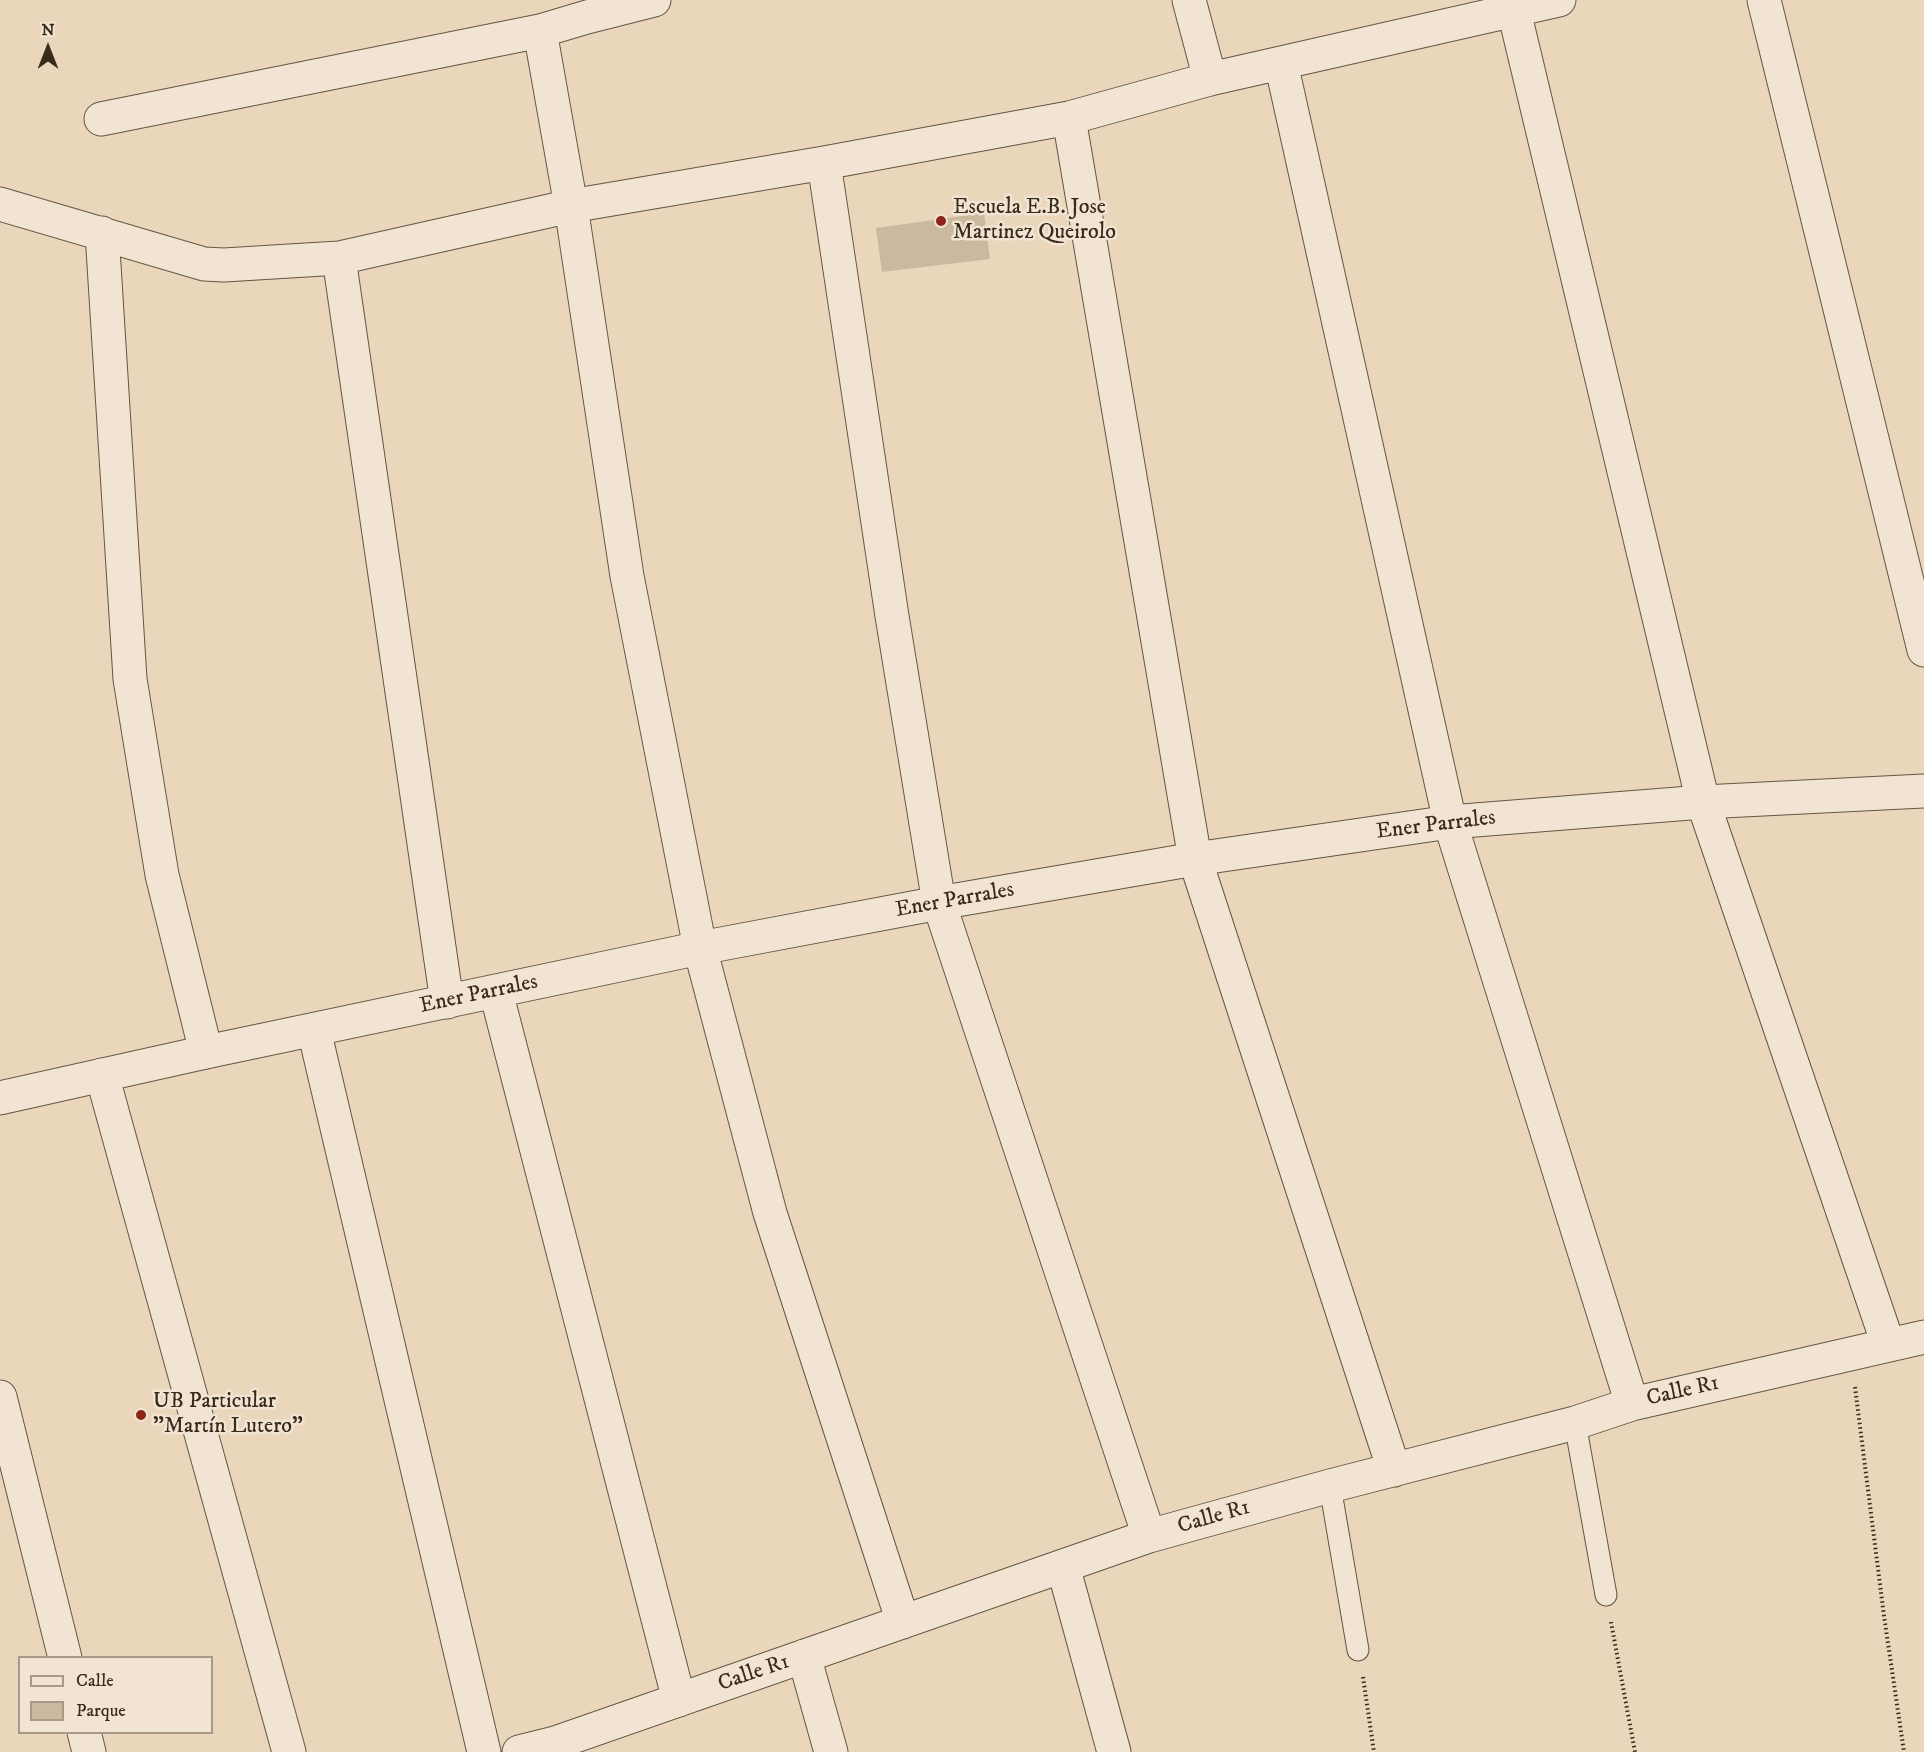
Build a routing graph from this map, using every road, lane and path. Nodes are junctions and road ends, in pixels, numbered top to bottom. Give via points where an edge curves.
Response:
1 (654, 0) edge
2 (1189, 0) edge
3 (1559, 0) edge
4 (1764, 0) edge
5 (584, 8) edge
6 (1514, 11) junction
7 (540, 31) junction
8 (1281, 63) junction
9 (1210, 79) junction
10 (1069, 118) junction
11 (100, 119) dead end
12 (824, 163) junction
13 (0, 204) edge
14 (571, 206) junction
15 (102, 233) junction
16 (339, 258) junction
17 (1924, 650) edge
18 (1924, 791) edge
19 (1703, 802) junction
20 (1450, 822) junction
21 (1195, 859) junction
22 (939, 903) junction
23 (700, 948) junction
24 (496, 992) junction
25 (447, 1002) junction
26 (314, 1030) junction
27 (206, 1052) junction
28 (102, 1075) junction
29 (0, 1098) edge
30 (1924, 1337) edge
31 (1888, 1344) junction
32 (1850, 1353) junction
33 (0, 1397) edge
34 (1632, 1404) junction
35 (1575, 1423) junction
36 (1394, 1470) junction
37 (1330, 1486) junction
38 (1149, 1536) junction
39 (1063, 1566) junction
40 (1606, 1595) joint
41 (903, 1622) junction
42 (1358, 1650) joint
43 (65, 1656) edge
44 (804, 1656) junction
45 (680, 1700) junction
46 (84, 1734) edge
47 (557, 1747) edge
48 (88, 1752) edge
49 (289, 1752) edge
50 (484, 1752) edge
51 (519, 1752) edge
52 (831, 1752) edge
53 (1114, 1752) edge
54 (1374, 1752) edge
55 (1635, 1752) edge
56 (1904, 1752) edge

1 - 5 street
2 - 9 street
3 - 6 street
4 - 17 street
5 - 7 street
6 - 8 street
6 - 19 street
7 - 11 street
7 - 14 street
8 - 9 street
8 - 20 street
9 - 10 street
10 - 12 street
10 - 21 street
12 - 14 street
12 - 22 street
13 - 15 street
14 - 16 street
14 - 23 street via 627,576
15 - 16 street via 204,264
15 - 27 street via 130,679 162,875
16 - 25 street
18 - 19 street, Ener Parrales
19 - 20 street, Ener Parrales
19 - 31 street
20 - 21 street, Ener Parrales
20 - 34 street
21 - 22 street, Ener Parrales
21 - 36 street
22 - 23 street, Ener Parrales
22 - 38 street
23 - 24 street, Ener Parrales
23 - 41 street via 770,1214
24 - 25 street, Ener Parrales
24 - 45 street
25 - 26 street, Ener Parrales
26 - 27 street, Ener Parrales
26 - 50 street
27 - 28 street, Ener Parrales
28 - 29 street, Ener Parrales
28 - 49 street
30 - 31 street, Calle R1
31 - 32 street, Calle R1
32 - 34 street, Calle R1
32 - 56 path
33 - 43 street
34 - 35 street, Calle R1
35 - 36 street, Calle R1
35 - 40 lane
36 - 37 street, Calle R1
37 - 38 street, Calle R1
37 - 42 lane
38 - 39 street, Calle R1
39 - 41 street, Calle R1
39 - 53 street
40 - 55 path
41 - 44 street, Calle R1
42 - 54 path
44 - 45 street, Calle R1
44 - 52 street
45 - 47 street, Calle R1
46 - 48 street
47 - 51 street, Calle R1

